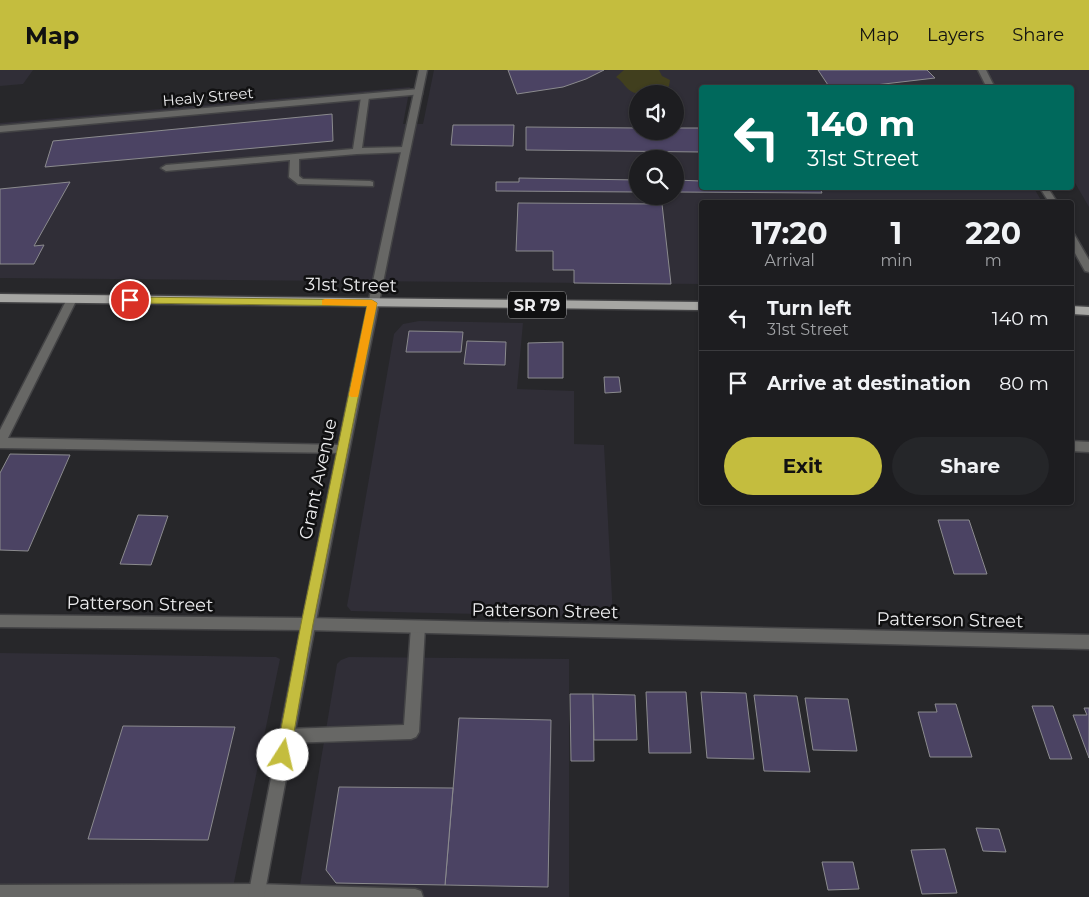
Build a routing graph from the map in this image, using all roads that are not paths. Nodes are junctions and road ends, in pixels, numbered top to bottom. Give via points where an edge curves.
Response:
1 (423, 70) edge
2 (982, 70) edge
3 (990, 85) edge
4 (419, 92) junction
5 (365, 96) junction
6 (0, 129) edge
7 (406, 150) junction
8 (357, 151) junction
9 (296, 157) junction
10 (166, 168) dead end
11 (370, 184) dead end
12 (1074, 241) edge
13 (1089, 268) edge
14 (0, 298) edge
15 (72, 299) junction
16 (372, 303) junction
17 (699, 306) edge
18 (1074, 310) edge
19 (1089, 311) edge
20 (0, 443) edge
21 (1074, 446) edge
22 (1089, 448) edge
23 (343, 450) junction
24 (0, 621) edge
25 (307, 624) junction
26 (418, 627) junction
27 (1089, 642) edge
28 (286, 736) junction
29 (0, 893) edge
30 (257, 895) edge
31 (415, 897) edge

1 - 4 street, Grant Avenue
2 - 3 street
4 - 5 street, Healy Street
4 - 7 street, Grant Avenue
5 - 6 street, Healy Street
5 - 8 street
7 - 8 street
7 - 16 street, Grant Avenue
8 - 9 street
9 - 10 street
9 - 11 street via 294,177 300,182
12 - 13 street
14 - 15 main road, 31st Street / SR 79
15 - 16 main road, 31st Street / SR 79
15 - 20 street
16 - 17 main road, 31st Street / SR 79
16 - 23 street, Grant Avenue
18 - 19 main road
20 - 23 street
21 - 22 street
23 - 25 street, Grant Avenue
24 - 25 street, Patterson Street
25 - 26 street, Patterson Street
25 - 28 street, Grant Avenue
26 - 27 street, Patterson Street
26 - 28 street via 411,732
28 - 30 street, Grant Avenue
29 - 30 street
30 - 31 street

